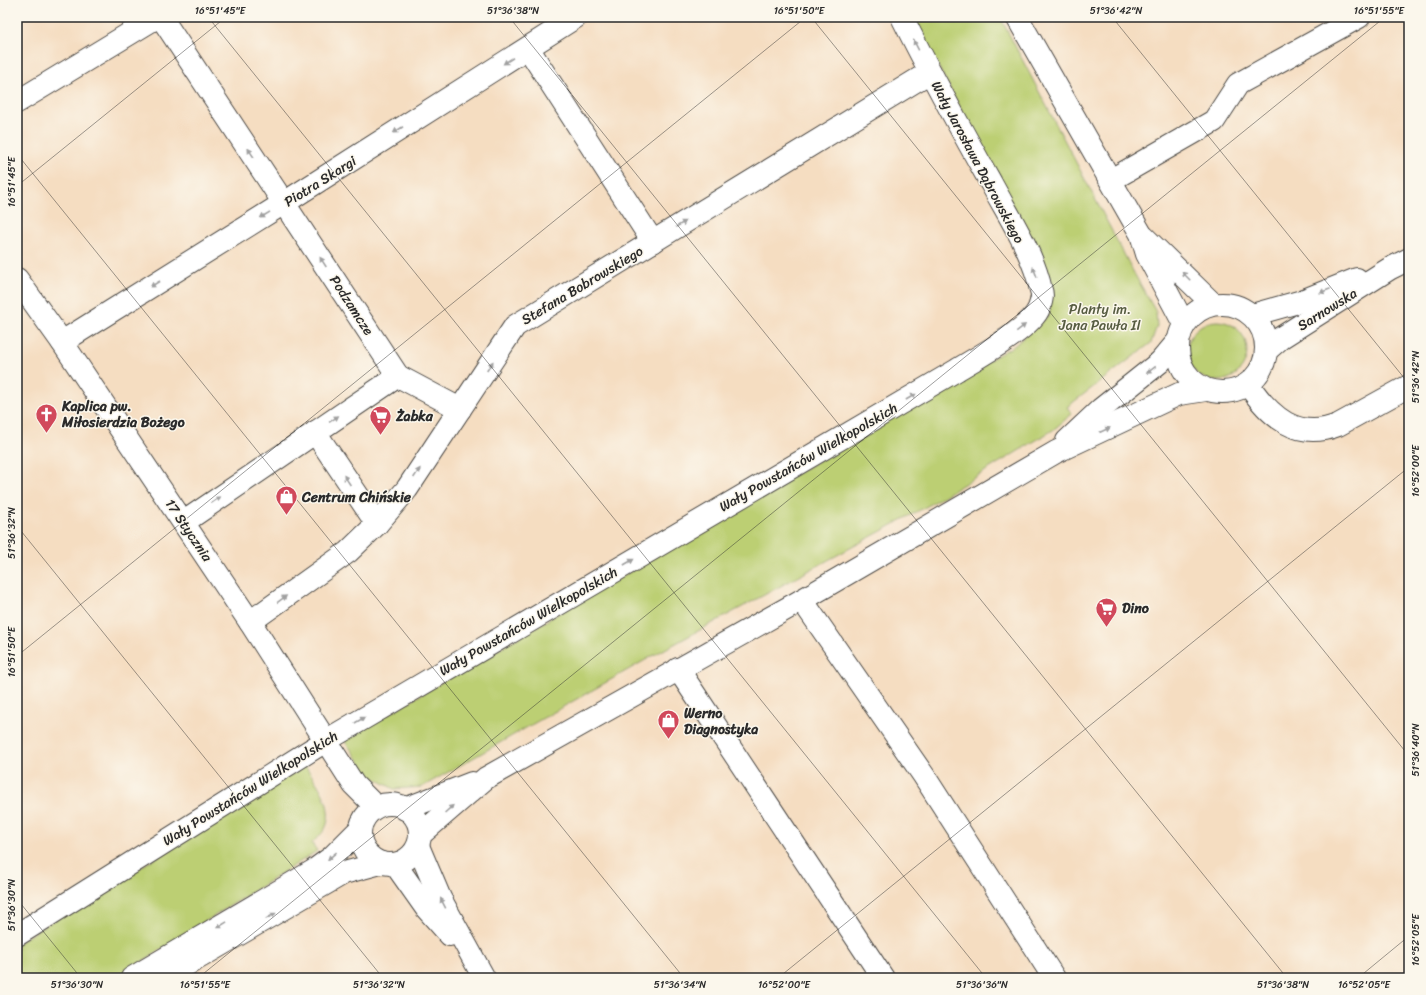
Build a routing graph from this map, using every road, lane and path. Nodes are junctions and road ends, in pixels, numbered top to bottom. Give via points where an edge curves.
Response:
1 (157, 17) edge
2 (161, 17) edge
3 (576, 17) edge
4 (902, 17) edge
5 (1017, 17) edge
6 (1359, 17) edge
7 (528, 48) junction
8 (930, 72) junction
9 (17, 102) edge
10 (1110, 180) junction
11 (284, 203) junction
12 (1140, 234) junction
13 (652, 242) junction
14 (1409, 259) edge
15 (1389, 269) junction
16 (17, 279) edge
17 (24, 303) edge
18 (1213, 304) junction
19 (1039, 309) joint
20 (1252, 315) junction
21 (1181, 333) junction
22 (62, 342) junction
23 (1266, 351) junction
24 (398, 376) junction
25 (1248, 384) junction
26 (1409, 386) edge
27 (1206, 390) junction
28 (460, 409) junction
29 (314, 432) junction
30 (1056, 452) junction
31 (184, 522) junction
32 (377, 524) junction
33 (802, 600) junction
34 (250, 622) junction
35 (678, 669) junction
36 (327, 740) junction
37 (486, 778) junction
38 (376, 808) junction
39 (405, 809) junction
40 (360, 830) junction
41 (419, 840) junction
42 (388, 863) junction
43 (17, 935) edge
44 (479, 970) edge
45 (132, 978) edge
46 (164, 978) edge
47 (883, 978) edge
48 (1054, 978) edge

1 - 9 street
11 -> 2 street, Podzamcze
3 - 7 street, Piotra Skargi
8 -> 4 street, Wały Jarosława Dąbrowskiego
5 - 10 street
6 - 10 street via 1238,84 1214,121
7 -> 11 street, Piotra Skargi
7 - 13 street
13 -> 8 street, Stefana Bobrowskiego
19 -> 8 street, Wały Jarosława Dąbrowskiego via 1042,292 1035,269
10 - 12 street
11 -> 22 street, Piotra Skargi
24 -> 11 street, Podzamcze
18 -> 12 street
12 - 21 street
28 -> 13 street, Stefana Bobrowskiego via 515,326
14 - 15 street, Sarnowska
15 -> 20 street, Sarnowska
15 - 23 street, Sarnowska via 1282,337
16 - 17 street, 17 Stycznia
17 - 22 street, 17 Stycznia
18 - 20 street via 1240,307
18 - 21 street via 1189,317
36 -> 19 street, Wały Powstańców Wielkopolskich via 957,370 1014,334 1028,323
20 - 23 street via 1265,338
21 - 27 street via 1178,356 1182,369 1196,385
21 -> 30 street via 1160,362 1101,409
22 - 31 street, 17 Stycznia
23 - 25 street via 1264,364
24 - 28 street
29 -> 24 street
25 - 26 street via 1270,412 1285,423 1307,430 1327,429
25 - 27 street via 1228,392
30 -> 27 street via 1178,394
32 -> 28 street, Stefana Bobrowskiego via 406,489
31 -> 29 street
32 -> 29 street
30 - 33 street
31 - 34 street, 17 Stycznia
34 -> 32 street, Stefana Bobrowskiego via 348,552
33 - 35 street
33 - 48 street via 924,776
34 - 36 street, 17 Stycznia
35 - 37 street
35 - 47 street
36 - 38 street, 17 Stycznia via 354,786
36 - 43 street, Wały Powstańców Wielkopolskich
37 - 39 street
41 -> 37 street
38 - 39 street via 386,804
38 - 40 street via 368,813
39 - 41 street via 418,825
40 - 42 street via 360,838 367,854
40 -> 45 street via 313,871
41 - 42 street via 412,854 404,861
44 -> 41 street via 440,898
42 - 44 street
46 -> 42 street via 344,873

